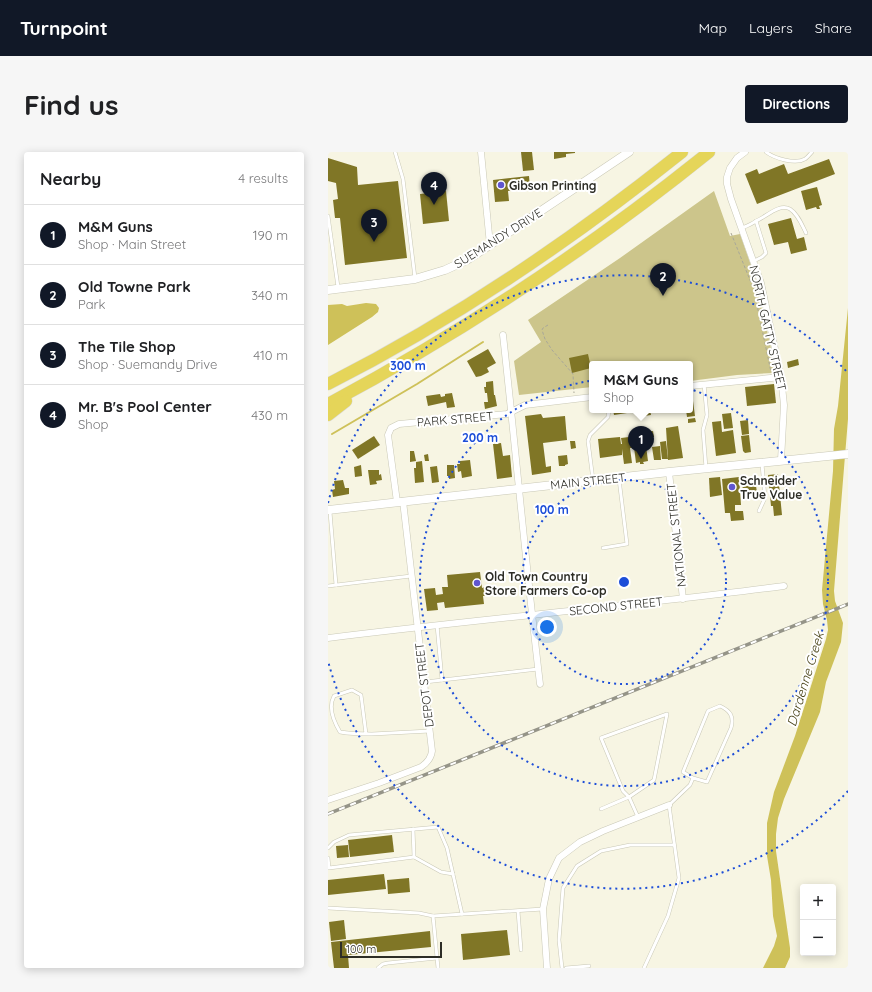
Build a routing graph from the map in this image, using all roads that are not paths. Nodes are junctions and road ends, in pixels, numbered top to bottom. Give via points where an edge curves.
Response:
1 (396, 152) edge
2 (480, 152) edge
3 (629, 152) edge
4 (682, 152) edge
5 (709, 152) edge
6 (745, 152) edge
7 (766, 152) edge
8 (812, 152) edge
9 (328, 216) edge
10 (756, 221) junction
11 (741, 228) junction
12 (806, 233) dead end
13 (490, 245) junction
14 (754, 261) junction
15 (415, 279) junction
16 (338, 289) junction
17 (328, 290) edge
18 (503, 336) dead end
19 (781, 377) junction
20 (367, 383) junction
21 (328, 384) edge
22 (704, 384) junction
23 (693, 386) edge
24 (589, 397) edge
25 (328, 404) edge
26 (512, 412) junction
27 (609, 413) edge
28 (328, 415) edge
29 (848, 454) edge
30 (781, 460) junction
31 (762, 462) junction
32 (706, 468) junction
33 (669, 472) junction
34 (618, 477) junction
35 (593, 480) junction
36 (520, 488) junction
37 (400, 502) junction
38 (329, 510) edge
39 (758, 511) dead end
40 (603, 548) dead end
41 (412, 576) junction
42 (336, 585) junction
43 (328, 586) edge
44 (784, 586) dead end
45 (683, 599) junction
46 (531, 615) junction
47 (437, 625) junction
48 (417, 627) junction
49 (328, 638) edge
50 (538, 669) junction
51 (442, 680) junction
52 (424, 682) junction
53 (540, 684) dead end
54 (430, 731) junction
55 (366, 734) junction
56 (693, 778) junction
57 (629, 797) junction
58 (328, 800) edge
59 (669, 805) junction
60 (601, 809) dead end
61 (638, 817) junction
62 (413, 829) junction
63 (674, 845) junction
64 (328, 848) edge
65 (414, 857) junction
66 (328, 858) edge
67 (328, 868) edge
68 (453, 874) junction
69 (328, 908) edge
70 (543, 909) junction
71 (518, 911) junction
72 (462, 914) junction
73 (433, 916) junction
74 (521, 950) dead end
75 (437, 958) junction
76 (589, 966) dead end
77 (378, 968) edge
78 (438, 968) edge
79 (547, 968) edge
80 (562, 968) edge
81 (566, 968) edge
82 (644, 968) edge

1 - 15 lane via 403,179
2 - 13 street
3 - 13 street, SUEMANDY DRIVE
4 - 21 highway via 614,205 515,274 401,345
5 - 20 highway via 615,224 528,285 465,326
6 - 11 street, NORTH GATTY STREET via 733,163 727,177 729,194
7 - 8 lane via 771,156 795,161 805,159
9 - 16 lane
10 - 11 lane
10 - 12 lane via 778,208 790,209 796,214
10 - 14 lane via 766,253
11 - 14 street, NORTH GATTY STREET
13 - 15 street, SUEMANDY DRIVE via 445,270
14 - 19 street, NORTH GATTY STREET
15 - 16 street, SUEMANDY DRIVE
16 - 17 street, SUEMANDY DRIVE
18 - 26 street
19 - 22 street
19 - 30 street, NORTH GATTY STREET via 784,405
20 - 25 highway
20 - 28 highway
22 - 23 street
22 - 32 lane via 707,416 703,430
24 - 26 street, PARK STREET via 525,405
26 - 36 street
26 - 37 street, PARK STREET via 399,424 391,428 388,435
27 - 35 lane via 588,441
29 - 30 street, MAIN STREET
30 - 31 street, MAIN STREET
31 - 32 street, MAIN STREET
31 - 39 lane via 765,498
32 - 33 street, MAIN STREET
33 - 34 street, MAIN STREET
33 - 45 street, NATIONAL STREET
34 - 35 street, MAIN STREET
34 - 40 lane via 627,544
35 - 36 street, MAIN STREET
36 - 37 street, MAIN STREET
36 - 46 street
37 - 38 street, MAIN STREET
37 - 41 street, DEPOT STREET
38 - 42 lane
41 - 42 lane
41 - 48 street, DEPOT STREET
42 - 43 lane
44 - 45 street, SECOND STREET
45 - 46 street, SECOND STREET
46 - 47 street, SECOND STREET
46 - 50 street
47 - 48 street, SECOND STREET
47 - 51 lane
48 - 49 street, SECOND STREET
48 - 52 street, DEPOT STREET
50 - 51 lane
50 - 53 street
51 - 52 lane
52 - 54 street, DEPOT STREET
54 - 55 lane
54 - 58 street, DEPOT STREET via 432,756 426,764
55 - 55 lane via 340,732 332,716 331,700 334,696 352,690 361,695
56 - 56 lane via 707,782 731,728 731,714 720,706 708,711 683,772
56 - 59 lane via 690,785
57 - 57 lane via 654,780 667,714 601,738 623,791
57 - 60 lane
57 - 61 lane
59 - 61 street
59 - 63 lane
61 - 70 street via 580,842 559,858 548,879
62 - 64 lane via 349,835
62 - 65 lane
62 - 68 lane via 438,827 447,848
63 - 80 lane via 630,846 601,851 577,866 563,888 559,940
63 - 82 lane via 679,878 668,916
65 - 67 lane
65 - 68 lane via 441,872
66 - 67 lane
68 - 72 lane
69 - 73 lane
70 - 71 lane
70 - 79 street
71 - 72 lane
71 - 74 lane
72 - 73 lane
73 - 75 lane
75 - 77 lane via 388,963
75 - 78 lane
76 - 81 lane

